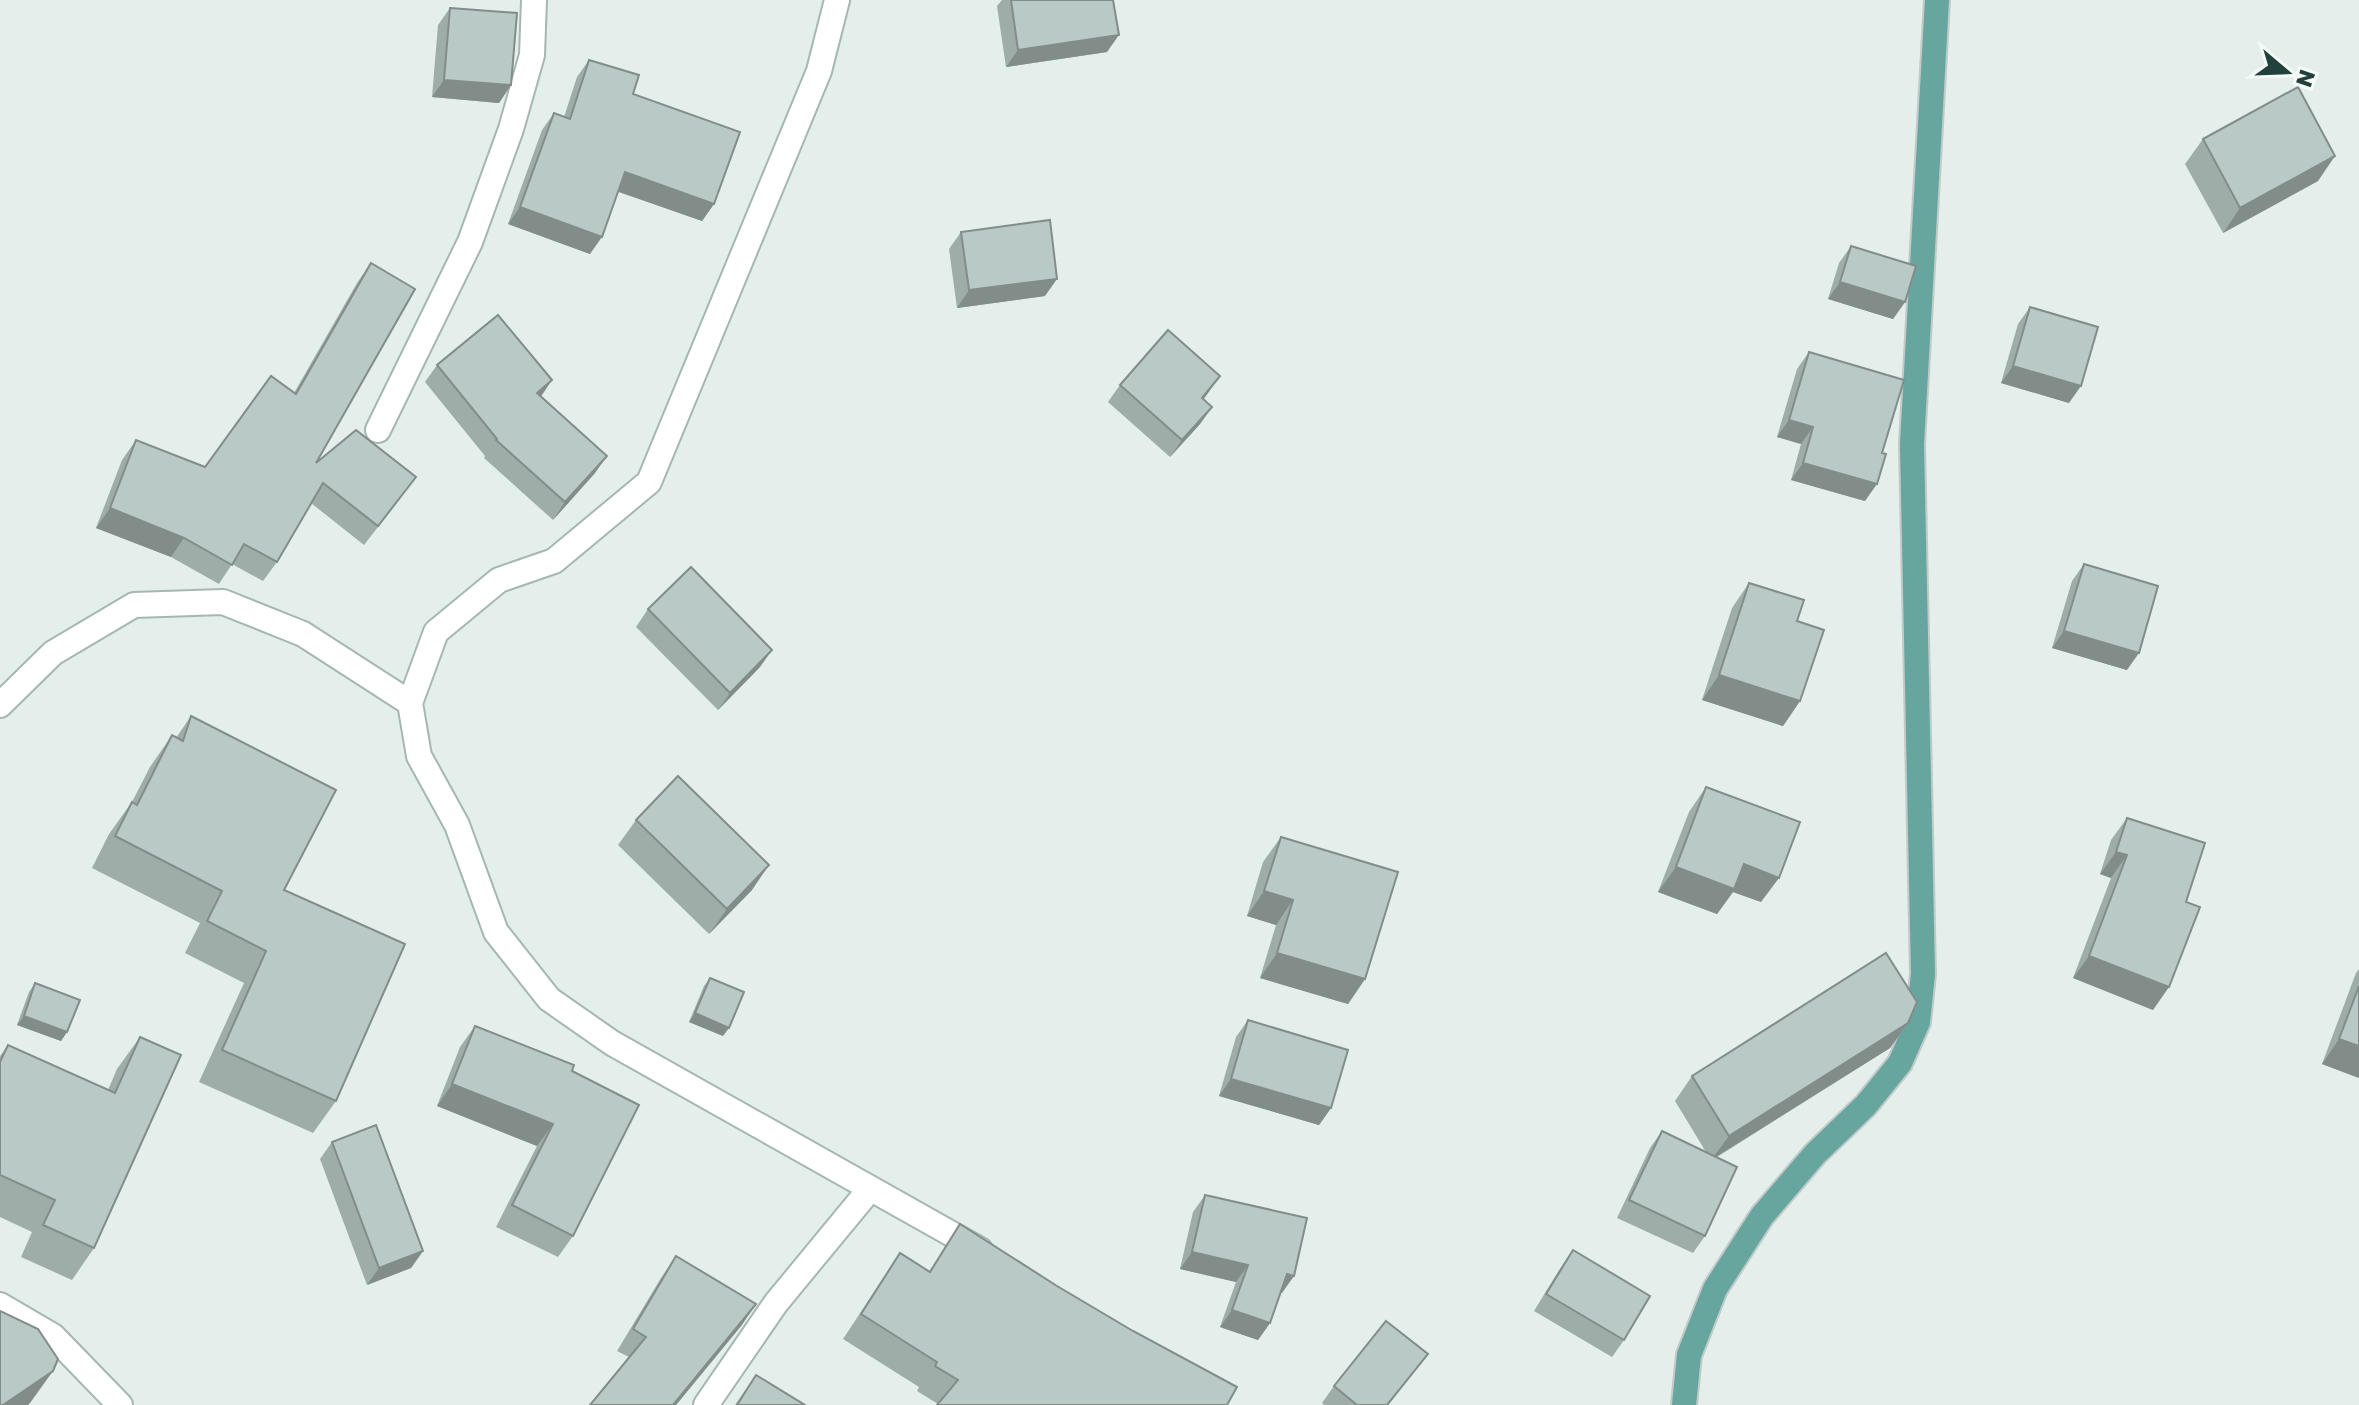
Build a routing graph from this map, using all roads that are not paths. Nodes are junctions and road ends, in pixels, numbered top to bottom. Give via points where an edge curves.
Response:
1 (534, 0) edge
2 (837, 0) edge
3 (1937, 0) edge
4 (378, 430) dead end
5 (410, 703) junction
6 (0, 705) edge
7 (870, 1189) junction
8 (995, 1259) edge
9 (0, 1305) edge
10 (120, 1405) edge
11 (706, 1405) edge
12 (1684, 1405) edge

1 - 4 street via 532,55 511,129 470,242
2 - 5 street via 819,71 649,482 554,561 499,580 436,632
3 - 12 main road via 1912,444 1923,974 1918,1022 1900,1063 1762,1216 1715,1289 1689,1355
5 - 6 street via 303,634 223,602 134,605 53,653
5 - 7 street via 419,756 457,825 496,932 549,999 612,1043
7 - 8 street
7 - 11 street via 776,1303
9 - 10 street via 53,1336

